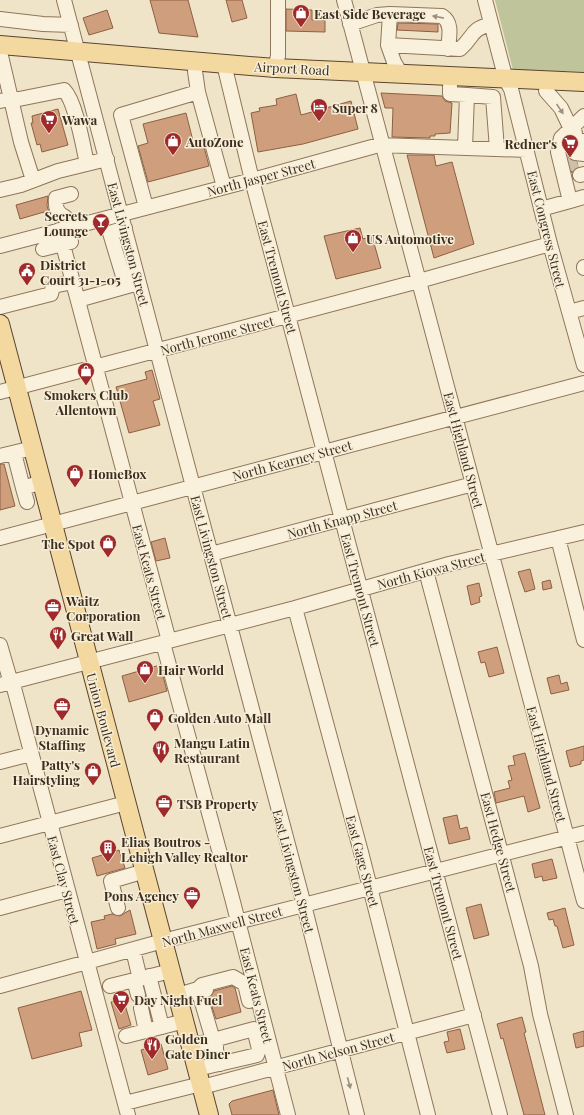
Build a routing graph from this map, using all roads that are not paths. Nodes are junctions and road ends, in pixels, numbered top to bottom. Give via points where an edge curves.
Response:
1 (64, 0) edge
2 (278, 0) edge
3 (344, 0) edge
4 (485, 0) edge
5 (390, 14) junction
6 (0, 18) edge
7 (350, 24) junction
8 (491, 24) junction
9 (71, 25) junction
10 (388, 45) junction
11 (448, 49) junction
12 (0, 52) edge
13 (80, 57) junction
14 (275, 68) junction
15 (225, 69) junction
16 (194, 71) junction
17 (401, 74) junction
18 (365, 77) junction
19 (584, 82) edge
20 (508, 84) junction
21 (546, 91) junction
22 (198, 92) junction
23 (477, 93) junction
24 (584, 93) edge
25 (5, 100) edge
26 (383, 145) junction
27 (465, 148) junction
28 (497, 149) junction
29 (527, 150) junction
30 (575, 150) edge
31 (107, 159) junction
32 (87, 164) junction
33 (33, 180) junction
34 (252, 180) junction
35 (224, 187) junction
36 (0, 190) edge
37 (71, 194) dead end
38 (584, 197) edge
39 (570, 201) junction
40 (146, 207) junction
41 (542, 209) junction
42 (121, 213) junction
43 (64, 233) junction
44 (550, 244) junction
45 (0, 246) edge
46 (43, 249) dead end
47 (419, 281) junction
48 (73, 282) junction
49 (132, 284) junction
50 (83, 299) junction
51 (0, 307) edge
52 (584, 308) edge
53 (569, 312) junction
54 (288, 316) junction
55 (0, 327) edge
56 (582, 350) edge
57 (157, 351) junction
58 (4, 355) edge
59 (584, 365) edge
60 (96, 367) junction
61 (584, 383) edge
62 (8, 390) edge
63 (456, 417) junction
64 (33, 448) junction
65 (324, 452) junction
66 (7, 455) edge
67 (42, 482) junction
68 (473, 484) junction
69 (193, 487) junction
70 (23, 488) junction
71 (27, 502) dead end
72 (131, 503) junction
73 (342, 519) junction
74 (53, 524) junction
75 (584, 532) edge
76 (0, 538) edge
77 (558, 538) junction
78 (211, 554) junction
79 (492, 554) junction
80 (426, 571) junction
81 (361, 589) junction
82 (295, 608) junction
83 (230, 625) junction
84 (584, 640) edge
85 (166, 642) junction
86 (0, 645) edge
87 (89, 662) junction
88 (6, 684) edge
89 (31, 754) junction
90 (0, 762) edge
91 (126, 803) junction
92 (49, 823) junction
93 (584, 833) edge
94 (0, 836) edge
95 (567, 837) junction
96 (501, 854) junction
97 (435, 870) junction
98 (145, 871) junction
99 (370, 888) junction
100 (67, 890) junction
101 (584, 901) edge
102 (304, 905) junction
103 (0, 908) edge
104 (118, 908) dead end
105 (238, 923) junction
106 (163, 942) junction
107 (133, 950) junction
108 (86, 962) junction
109 (171, 971) junction
110 (141, 978) junction
111 (0, 986) edge
112 (110, 986) dead end
113 (202, 990) junction
114 (178, 995) junction
115 (474, 1015) junction
116 (185, 1021) junction
117 (162, 1027) junction
118 (146, 1031) junction
119 (407, 1032) junction
120 (126, 1036) dead end
121 (218, 1039) junction
122 (191, 1046) junction
123 (264, 1048) junction
124 (340, 1051) junction
125 (220, 1064) junction
126 (276, 1068) junction
127 (200, 1080) junction
128 (126, 1109) edge
129 (209, 1115) edge
130 (288, 1115) edge
131 (357, 1115) edge
132 (428, 1115) edge
133 (500, 1115) edge
134 (566, 1115) edge

1 - 9 street, East Livingston Street
2 - 14 street via 278,56
3 - 7 street, East Highland Street
4 - 8 street, East Congress Street
5 - 7 street via 377,15
5 - 10 street
11 -> 5 street via 447,19 442,16
6 - 9 street
7 - 18 street, East Highland Street
8 - 11 street via 479,27 460,49
8 - 20 street, East Congress Street
9 - 13 street, East Livingston Street
10 - 11 street
10 - 17 street
12 - 13 main road, Airport Road
12 - 25 street
13 - 15 main road, Airport Road
13 - 16 main road, Airport Road
13 - 31 street, East Livingston Street
14 - 15 main road, Airport Road
14 - 18 main road, Airport Road
15 - 16 main road, Airport Road
15 - 18 main road, Airport Road
15 - 34 street, East Tremont Street
16 - 22 street
17 - 18 main road, Airport Road
17 - 20 main road, Airport Road
18 - 23 main road, Airport Road via 450,86
18 - 26 street, East Highland Street
19 - 20 main road, Airport Road
20 - 21 main road, Airport Road
20 - 23 main road, Airport Road
20 - 29 street, East Congress Street
21 - 24 main road, Airport Road
21 -> 30 street via 560,108
22 - 35 street
22 - 40 street via 121,115
23 - 27 street
23 - 28 street via 493,97
25 - 32 street via 64,90 73,105
25 - 33 street
26 - 27 street, North Jasper Street
26 - 34 street, North Jasper Street
26 - 47 street, East Highland Street
27 - 28 street, North Jasper Street
28 - 29 street, North Jasper Street
29 - 41 street, East Congress Street
30 - 39 street
31 - 32 street
31 - 42 street, East Livingston Street
32 - 33 street
33 - 36 street
34 - 35 street, North Jasper Street
34 - 54 street, East Tremont Street
35 - 40 street, North Jasper Street
37 - 43 street via 56,198 55,206 59,214 65,217
38 - 39 street
39 - 41 street
40 - 42 street, North Jasper Street
41 - 44 street, East Congress Street
42 - 43 street, North Jasper Street
42 - 49 street, East Livingston Street
43 - 45 street, North Jasper Street
43 - 46 street
43 - 48 street
43 - 50 street via 71,241
44 - 47 street, North Jerome Street
44 - 53 street, East Congress Street
47 - 54 street, North Jerome Street
47 - 63 street, East Highland Street
48 - 50 street
48 - 51 street via 53,286 51,294
49 - 50 street
49 - 57 street, East Livingston Street
50 - 60 street
52 - 53 street
53 - 56 street, East Congress Street
54 - 57 street, North Jerome Street
54 - 65 street, East Tremont Street
55 - 58 main road, Union Boulevard
56 - 59 street, East Congress Street
57 - 60 street, North Jerome Street
57 - 69 street, East Livingston Street
58 - 62 main road, Union Boulevard
60 - 62 street, North Jerome Street
60 - 72 street, East Keats Street
61 - 63 street, North Kearney Street
62 - 64 main road, Union Boulevard
63 - 65 street, North Kearney Street
63 - 68 street, East Highland Street
64 - 66 street
64 - 67 main road, Union Boulevard
65 - 69 street, North Kearney Street
65 - 73 street, East Tremont Street
66 - 70 street
67 - 70 street
67 - 74 main road, Union Boulevard
68 - 73 street, North Knapp Street
68 - 79 street, East Highland Street
69 - 72 street, North Kearney Street
69 - 78 street, East Livingston Street
70 - 71 street
72 - 74 street, North Kearney Street
72 - 85 street, East Keats Street
73 - 78 street, North Knapp Street
73 - 81 street, East Tremont Street
74 - 76 street, North Kearney Street
74 - 87 main road, Union Boulevard
75 - 77 street, North Kiowa Street
77 - 79 street, North Kiowa Street
77 - 84 street
78 - 83 street, East Livingston Street
79 - 80 street, North Kiowa Street
79 - 95 street, East Highland Street
80 - 81 street, North Kiowa Street
80 - 96 street, East Hedge Street
81 - 82 street, North Kiowa Street
81 - 97 street, East Tremont Street
82 - 83 street, North Kiowa Street
82 - 99 street, East Gage Street
83 - 85 street, North Kiowa Street
83 - 102 street, East Livingston Street
85 - 87 street, North Kiowa Street
85 - 105 street, East Keats Street
86 - 88 street, East Clay Street
87 - 88 street, North Kiowa Street
87 - 91 main road, Union Boulevard
88 - 89 street, East Clay Street via 14,688
89 - 90 street
89 - 92 street, East Clay Street
91 - 92 street
91 - 98 main road, Union Boulevard
92 - 94 street
92 - 100 street, East Clay Street
93 - 95 street, North Maxwell Street
95 - 96 street, North Maxwell Street
95 - 101 street, East Highland Street
96 - 97 street, North Maxwell Street
96 - 134 street, East Hedge Street via 531,966 540,1014
97 - 99 street, North Maxwell Street
97 - 115 street, East Tremont Street
98 - 104 street via 111,881
98 - 106 main road, Union Boulevard
99 - 102 street, North Maxwell Street
99 - 119 street, East Gage Street
100 - 103 street
100 - 108 street, East Clay Street
102 - 105 street, North Maxwell Street
102 - 124 street, East Livingston Street
105 - 106 street, North Maxwell Street
105 - 123 street, East Keats Street
106 - 107 street, North Maxwell Street
106 - 109 main road, Union Boulevard
107 - 108 street, North Maxwell Street
107 - 110 street
108 - 111 street, North Maxwell Street
108 - 128 street, East Clay Street
109 - 110 street
109 - 114 main road, Union Boulevard
110 - 112 street
110 - 117 street
110 - 118 street via 139,1001
113 - 114 street
113 - 121 street
113 - 121 street via 202,985 233,977 245,984 255,1023 229,1031
114 - 116 main road, Union Boulevard
115 - 119 street, North Nelson Street
115 - 133 street, East Tremont Street
116 - 117 street
116 - 122 main road, Union Boulevard
117 - 118 street
118 - 120 street
119 - 124 street, North Nelson Street
119 - 132 street, East Gage Street
121 - 122 street
121 - 123 street via 254,1029
121 - 125 street via 216,1050
122 - 127 main road, Union Boulevard
123 - 125 street via 257,1055
123 - 126 street, East Keats Street
124 - 126 street, North Nelson Street
124 -> 131 street, East Livingston Street
125 - 127 street
126 - 127 street, North Nelson Street
126 - 130 street, East Keats Street
127 - 128 street, North Nelson Street
127 - 129 main road, Union Boulevard

